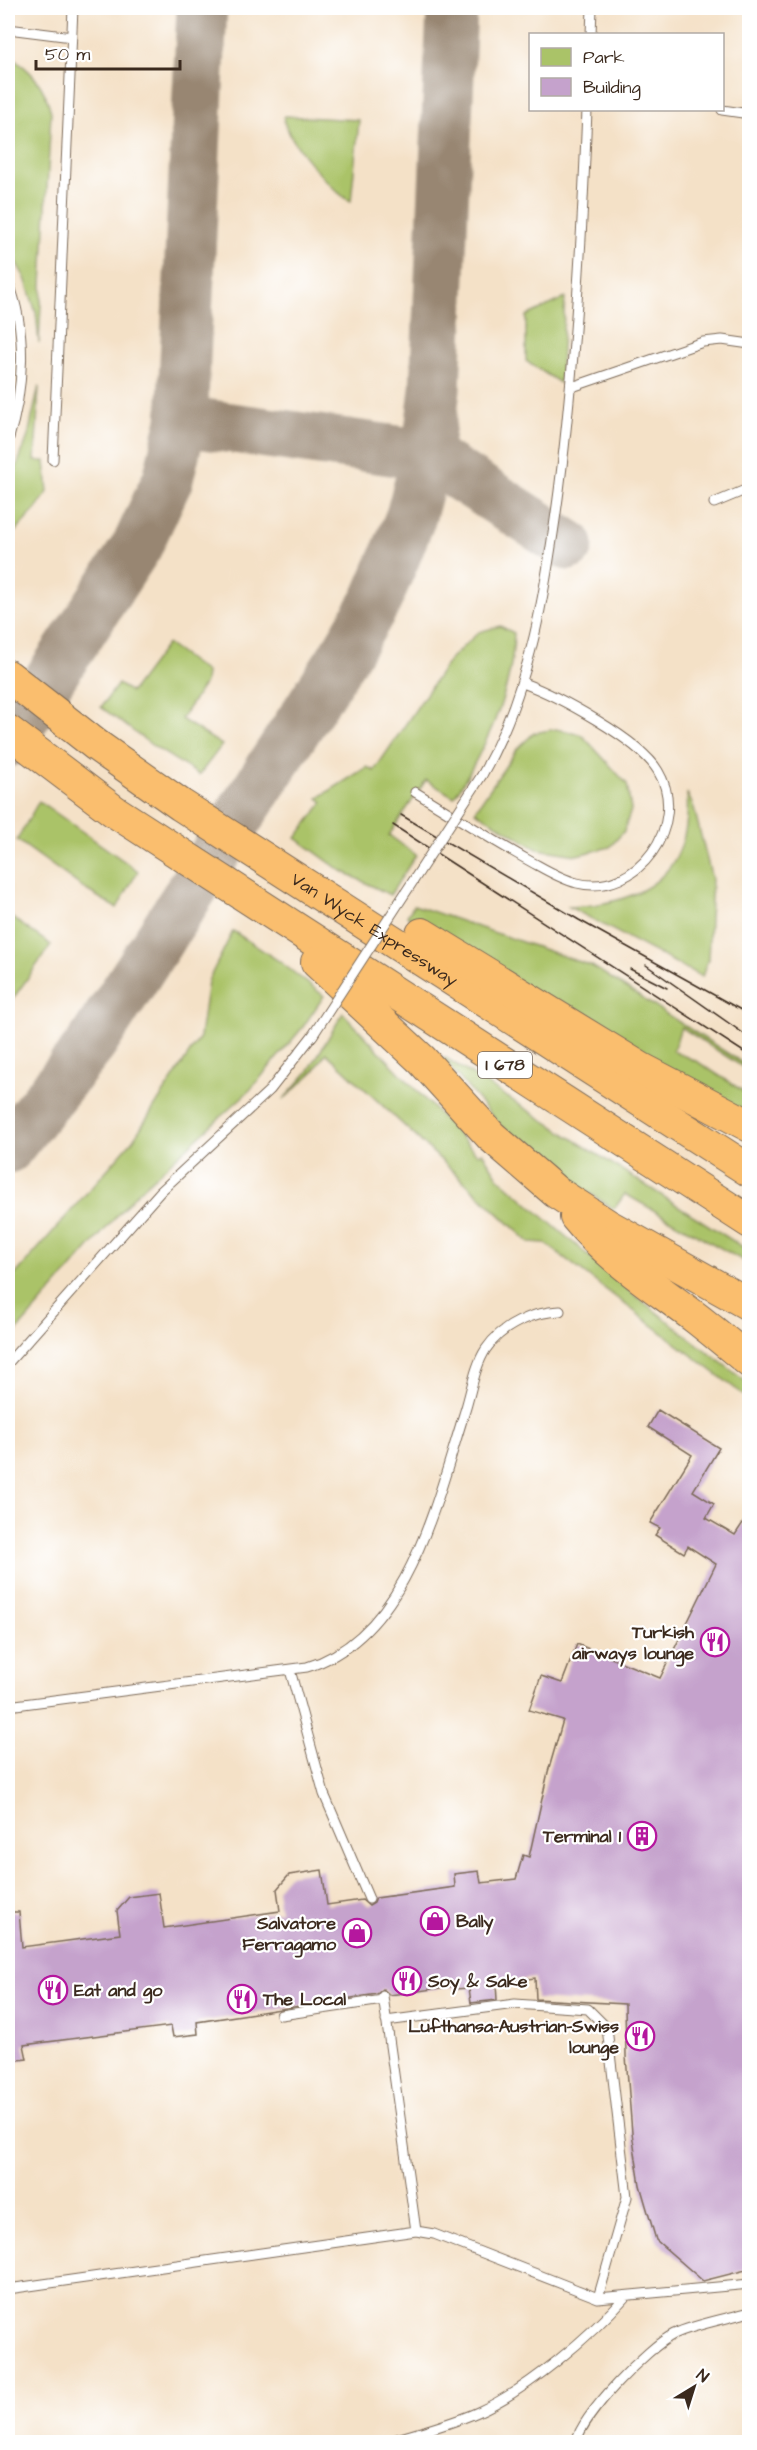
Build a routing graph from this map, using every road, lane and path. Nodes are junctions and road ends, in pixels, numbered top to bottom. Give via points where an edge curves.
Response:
1 (74, 8) edge
2 (592, 8) edge
3 (8, 29) edge
4 (591, 33) edge
5 (72, 37) junction
6 (724, 110) edge
7 (587, 111) edge
8 (750, 114) edge
9 (8, 281) edge
10 (750, 344) edge
11 (572, 387) junction
12 (8, 441) edge
13 (53, 460) dead end
14 (750, 488) edge
15 (714, 503) dead end
16 (8, 676) edge
17 (523, 683) junction
18 (8, 732) edge
19 (415, 792) dead end
20 (300, 881) junction
21 (261, 906) junction
22 (750, 1126) edge
23 (750, 1171) edge
24 (556, 1192) junction
25 (750, 1222) edge
26 (750, 1305) edge
27 (560, 1311) dead end
28 (696, 1318) junction
29 (750, 1346) edge
30 (750, 1362) edge
31 (8, 1363) edge
32 (290, 1670) junction
33 (8, 1706) edge
34 (369, 1899) dead end
35 (281, 2015) dead end
36 (386, 2021) junction
37 (416, 2231) junction
38 (750, 2284) edge
39 (8, 2289) edge
40 (626, 2296) junction
41 (598, 2298) junction
42 (750, 2313) edge
43 (386, 2442) edge
44 (576, 2442) edge

1 - 5 lane
2 - 4 lane
3 - 5 lane
5 - 13 lane
6 - 8 lane
7 - 11 lane
9 - 12 lane via 18,317 21,354 19,391
10 - 11 lane via 703,342
11 - 17 lane via 553,535
14 - 15 lane
16 - 20 highway, Van Wyck Expressway / I 678 via 143,779
17 - 19 lane via 555,697 649,758 668,797 663,835 648,858 618,880 576,883 508,849
17 - 31 lane, bridge via 506,729 482,775 313,1035 270,1090 154,1197
18 - 21 highway, I 678 via 114,811
20 - 22 highway via 339,884 640,1068
20 - 23 highway, Van Wyck Expressway / I 678
21 - 24 highway via 422,1060 491,1136
21 - 25 highway, I 678
24 - 26 highway
24 - 28 highway via 597,1243
27 - 32 lane via 526,1317 486,1349 420,1548 381,1614 349,1646 316,1665
28 - 29 highway
28 - 30 highway
32 - 33 lane
32 - 34 lane via 324,1794
35 - 36 lane via 383,1998
36 - 37 lane
36 - 41 lane via 515,2004 588,2009 607,2028 627,2197
37 - 39 lane
37 - 41 lane via 434,2234
38 - 40 lane
40 - 41 lane
40 - 43 lane via 597,2329 494,2404
42 - 44 lane via 674,2334 597,2404 578,2432

